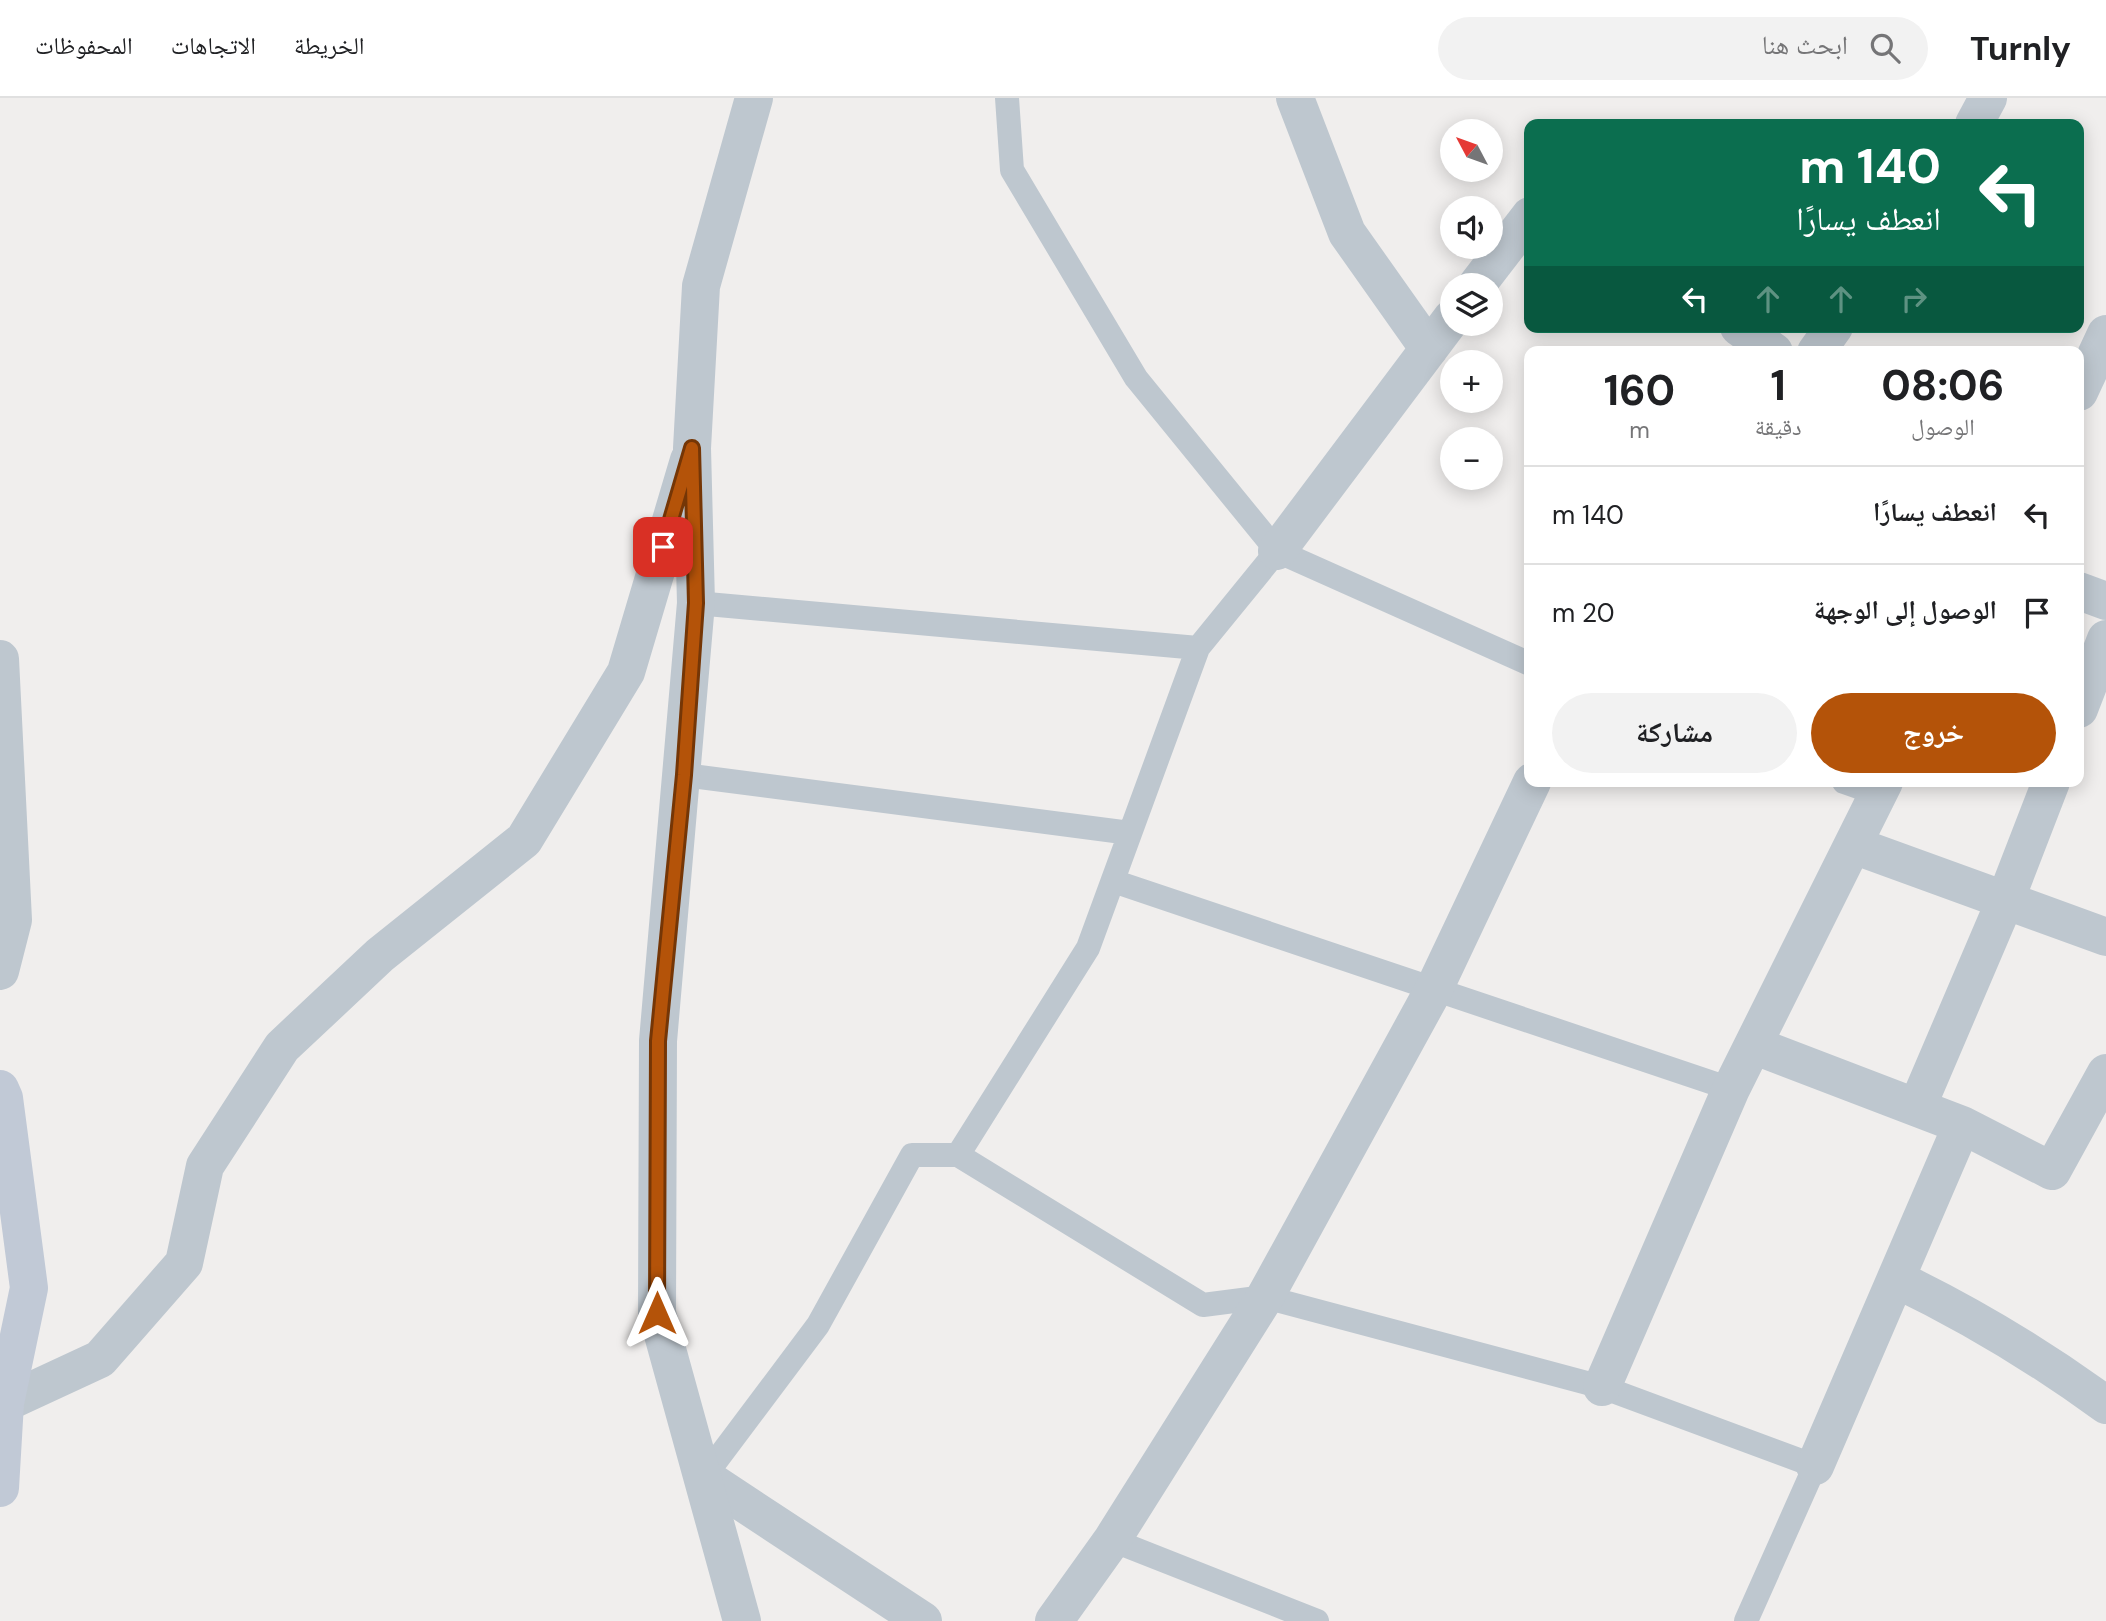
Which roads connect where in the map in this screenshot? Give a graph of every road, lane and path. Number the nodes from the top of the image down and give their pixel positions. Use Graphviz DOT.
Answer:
graph roads {
  1 [pos="754,98"];
  2 [pos="1007,98"];
  3 [pos="1294,98"];
  4 [pos="1988,98"];
  5 [pos="1977,119"];
  6 [pos="1524,224"];
  7 [pos="1486,273"];
  8 [pos="1747,333"];
  9 [pos="1440,334"];
  10 [pos="2106,334"];
  11 [pos="1766,346"];
  12 [pos="1429,349"];
  13 [pos="2084,381"];
  14 [pos="692,448"];
  15 [pos="1277,551"];
  16 [pos="2084,593"];
  17 [pos="2106,601"];
  18 [pos="696,603"];
  19 [pos="2106,639"];
  20 [pos="1198,648"];
  21 [pos="0,659"];
  22 [pos="1524,661"];
  23 [pos="2084,696"];
  24 [pos="684,775"];
  25 [pos="1530,787"];
  26 [pos="1869,787"];
  27 [pos="2049,787"];
  28 [pos="1130,833"];
  29 [pos="1853,845"];
  30 [pos="1112,880"];
  31 [pos="2005,901"];
  32 [pos="2106,937"];
  33 [pos="0,971"];
  34 [pos="1434,989"];
  35 [pos="1753,1045"];
  36 [pos="2106,1073"];
  37 [pos="0,1089"];
  38 [pos="1731,1089"];
  39 [pos="1917,1107"];
  40 [pos="1962,1125"];
  41 [pos="958,1155"];
  42 [pos="1896,1279"];
  43 [pos="1265,1297"];
  44 [pos="1602,1387"];
  45 [pos="2,1399"];
  46 [pos="2106,1405"];
  47 [pos="1815,1466"];
  48 [pos="704,1477"];
  49 [pos="0,1489"];
  50 [pos="1112,1540"];
  51 [pos="742,1621"];
  52 [pos="923,1621"];
  53 [pos="1054,1621"];
  54 [pos="1317,1621"];
  55 [pos="1746,1621"];
  1 -- 14 [label="street"];
  2 -- 15 [label="lane"];
  3 -- 12 [label="street"];
  4 -- 5 [label="street"];
  6 -- 7 [label="street"];
  8 -- 11 [label="street"];
  9 -- 12 [label="street"];
  10 -- 13 [label="street"];
  12 -- 15 [label="street"];
  14 -- 18 [label="street"];
  14 -- 45 [label="street"];
  15 -- 20 [label="lane"];
  15 -- 22 [label="lane"];
  16 -- 17 [label="street"];
  18 -- 20 [label="lane"];
  18 -- 24 [label="street"];
  19 -- 23 [label="street"];
  20 -- 28 [label="lane"];
  21 -- 33 [label="street"];
  24 -- 28 [label="lane"];
  24 -- 48 [label="street"];
  25 -- 34 [label="street"];
  26 -- 29 [label="street"];
  27 -- 31 [label="street"];
  28 -- 30 [label="lane"];
  29 -- 31 [label="street"];
  29 -- 35 [label="street"];
  30 -- 34 [label="lane"];
  30 -- 41 [label="lane"];
  31 -- 32 [label="street"];
  31 -- 39 [label="street"];
  34 -- 38 [label="lane"];
  34 -- 43 [label="street"];
  35 -- 38 [label="street"];
  35 -- 39 [label="street"];
  36 -- 40 [label="street"];
  37 -- 45 [label="main road"];
  38 -- 44 [label="street"];
  39 -- 40 [label="street"];
  40 -- 42 [label="street"];
  41 -- 43 [label="lane"];
  41 -- 48 [label="lane"];
  42 -- 46 [label="street"];
  42 -- 47 [label="street"];
  43 -- 44 [label="lane"];
  43 -- 50 [label="street"];
  44 -- 47 [label="lane"];
  45 -- 49 [label="main road"];
  47 -- 55 [label="lane"];
  48 -- 51 [label="street"];
  48 -- 52 [label="street"];
  50 -- 53 [label="street"];
  50 -- 54 [label="lane"];
}
